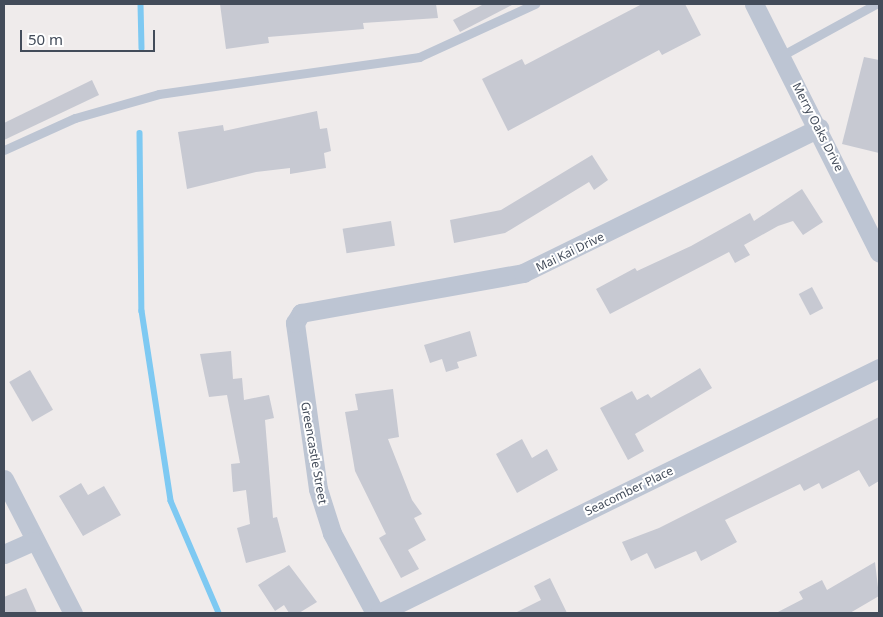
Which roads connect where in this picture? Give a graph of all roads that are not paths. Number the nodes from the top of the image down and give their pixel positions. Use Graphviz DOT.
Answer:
graph roads {
  1 [pos="535,4"];
  2 [pos="754,4"];
  3 [pos="876,4"];
  4 [pos="781,56"];
  5 [pos="819,128"];
  6 [pos="4,150"];
  7 [pos="879,252"];
  8 [pos="301,313"];
  9 [pos="879,368"];
  10 [pos="4,480"];
  11 [pos="34,541"];
  12 [pos="4,554"];
  13 [pos="73,613"];
  14 [pos="374,613"];
  15 [pos="379,613"];
  1 -- 6 [label="lane"];
  2 -- 4 [label="street, Merry Oaks Drive"];
  3 -- 4 [label="lane"];
  4 -- 5 [label="street, Merry Oaks Drive"];
  5 -- 7 [label="street, Merry Oaks Drive"];
  5 -- 8 [label="street, Mai Kai Drive"];
  8 -- 14 [label="street, Greencastle Street"];
  9 -- 15 [label="street, Seacomber Place"];
  10 -- 11 [label="street"];
  11 -- 12 [label="street"];
  11 -- 13 [label="street"];
}
